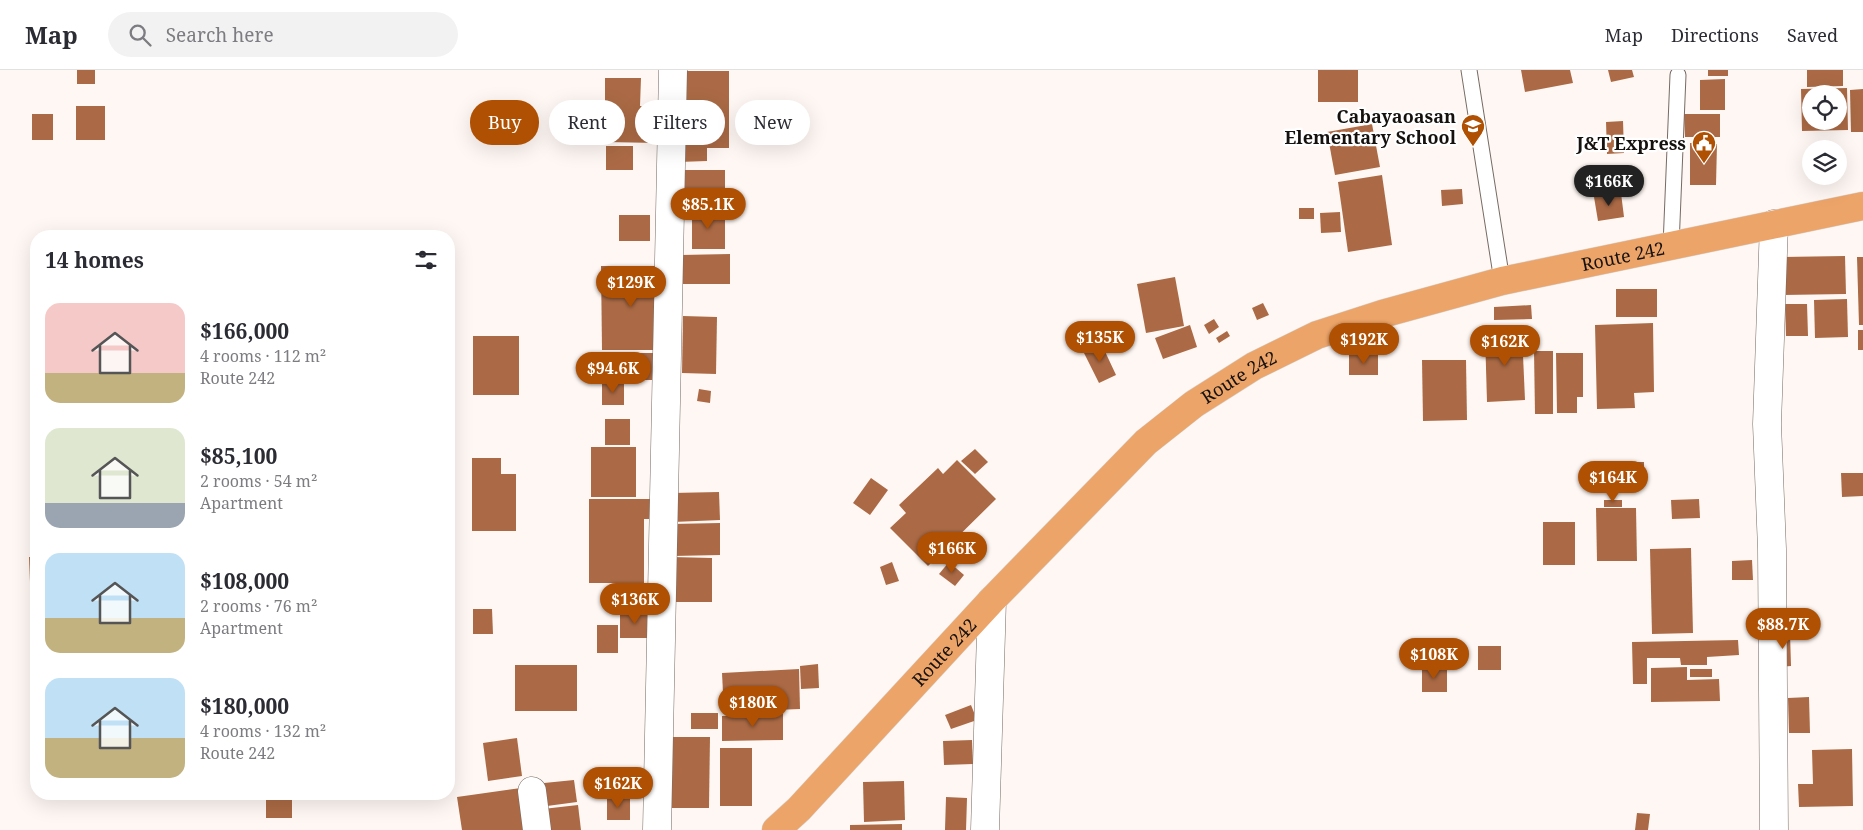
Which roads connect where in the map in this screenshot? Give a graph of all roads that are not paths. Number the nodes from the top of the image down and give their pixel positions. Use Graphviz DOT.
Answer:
graph roads {
  1 [pos="673,70"];
  2 [pos="1470,70"];
  3 [pos="1678,75"];
  4 [pos="1863,206"];
  5 [pos="1774,224"];
  6 [pos="1671,246"];
  7 [pos="1502,282"];
  8 [pos="992,600"];
  9 [pos="532,791"];
  10 [pos="537,830"];
  11 [pos="657,830"];
  12 [pos="776,830"];
  13 [pos="985,830"];
  14 [pos="1774,830"];
  1 -- 11 [label="street"];
  2 -- 7 [label="lane"];
  3 -- 6 [label="lane"];
  4 -- 5 [label="main road, Route 242"];
  5 -- 6 [label="main road, Route 242"];
  5 -- 14 [label="street"];
  6 -- 7 [label="main road, Route 242"];
  7 -- 8 [label="main road, Route 242"];
  8 -- 12 [label="main road, Route 242"];
  8 -- 13 [label="street"];
  9 -- 10 [label="street"];
}
